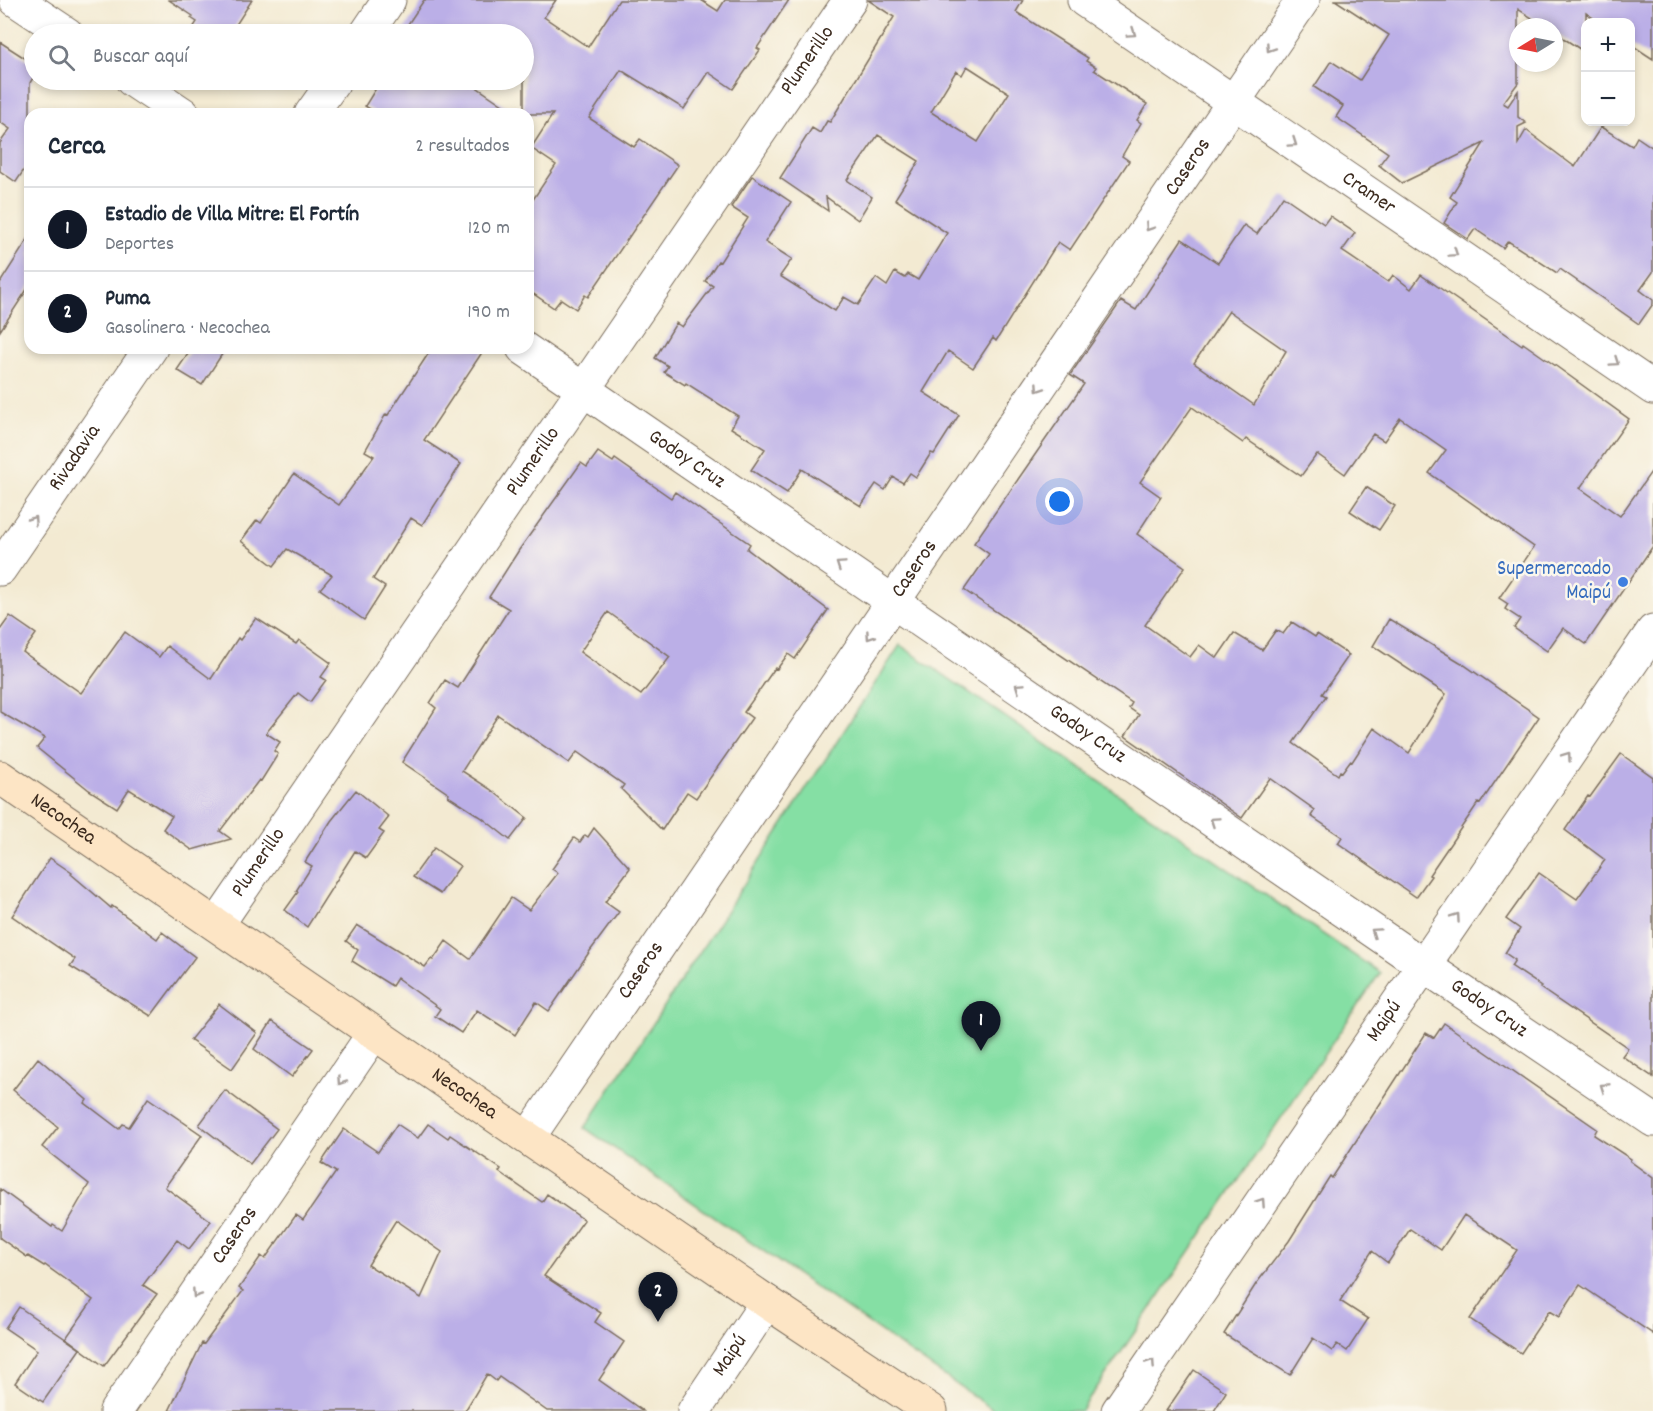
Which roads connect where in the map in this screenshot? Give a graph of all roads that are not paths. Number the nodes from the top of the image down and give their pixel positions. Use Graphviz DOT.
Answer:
graph roads {
  1 [pos="16,0"];
  2 [pos="389,0"];
  3 [pos="850,0"];
  4 [pos="1083,0"];
  5 [pos="1303,0"];
  6 [pos="52,24"];
  7 [pos="373,24"];
  8 [pos="147,90"];
  9 [pos="328,90"];
  10 [pos="1234,102"];
  11 [pos="174,108"];
  12 [pos="315,108"];
  13 [pos="147,354"];
  14 [pos="532,354"];
  15 [pos="1653,388"];
  16 [pos="583,389"];
  17 [pos="0,568"];
  18 [pos="894,601"];
  19 [pos="1653,632"];
  20 [pos="0,777"];
  21 [pos="217,925"];
  22 [pos="1423,965"];
  23 [pos="374,1033"];
  24 [pos="1653,1120"];
  25 [pos="528,1138"];
  26 [pos="767,1302"];
  27 [pos="116,1411"];
  28 [pos="694,1411"];
  29 [pos="931,1411"];
  30 [pos="1118,1411"];
  1 -- 6 [label="street"];
  2 -- 7 [label="street"];
  3 -- 16 [label="street, Plumerillo"];
  4 -- 10 [label="street, Cramer, one-way"];
  5 -- 10 [label="street, Caseros, one-way"];
  8 -- 11 [label="street"];
  9 -- 12 [label="street"];
  10 -- 15 [label="street, Cramer, one-way"];
  10 -- 18 [label="street, Caseros, one-way"];
  17 -- 13 [label="street, Rivadavia, one-way"];
  14 -- 16 [label="street, Godoy Cruz"];
  18 -- 16 [label="street, Godoy Cruz, one-way"];
  16 -- 21 [label="street, Plumerillo"];
  22 -- 18 [label="street, Godoy Cruz, one-way"];
  18 -- 25 [label="street, Caseros, one-way"];
  22 -- 19 [label="street, Maipú, one-way"];
  20 -- 21 [label="main road, Necochea"];
  21 -- 23 [label="main road, Necochea"];
  24 -- 22 [label="street, Godoy Cruz, one-way"];
  30 -- 22 [label="street, Maipú, one-way"];
  23 -- 25 [label="main road, Necochea"];
  23 -- 27 [label="street, Caseros, one-way"];
  25 -- 26 [label="main road, Necochea"];
  26 -- 28 [label="street, Maipú"];
  26 -- 29 [label="main road, Necochea"];
}
